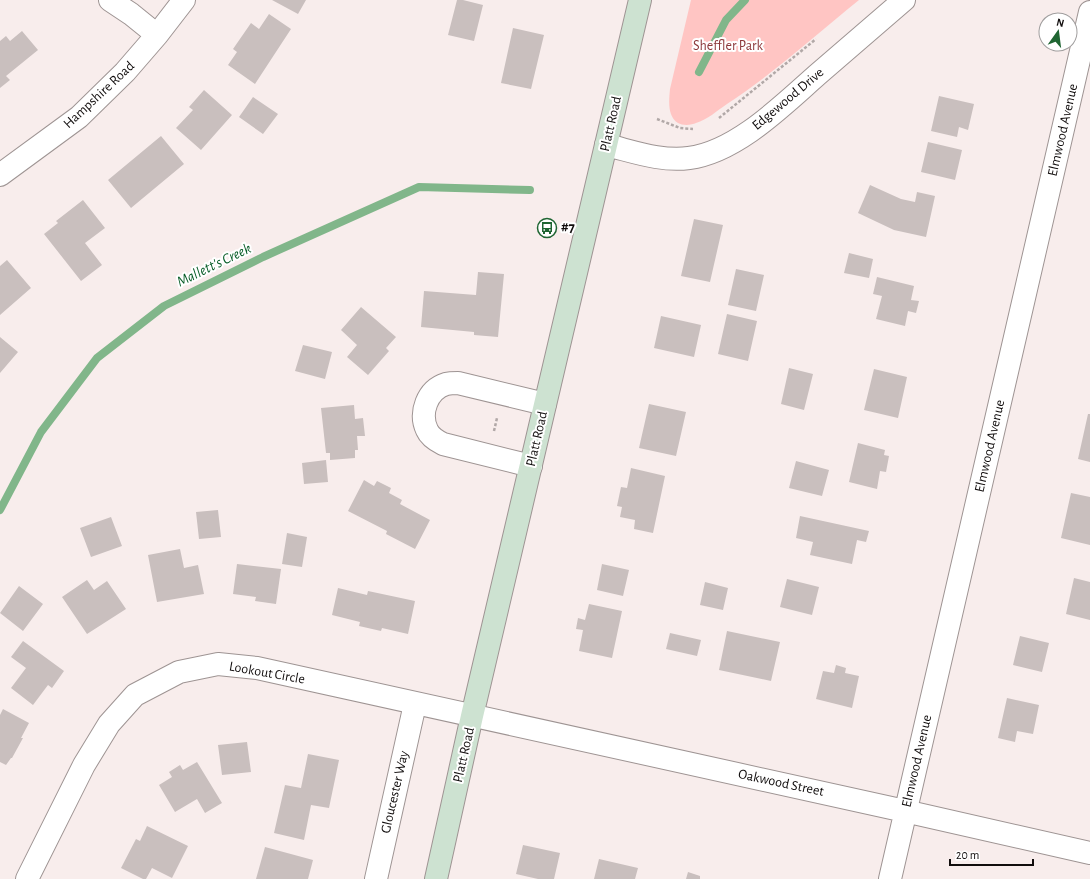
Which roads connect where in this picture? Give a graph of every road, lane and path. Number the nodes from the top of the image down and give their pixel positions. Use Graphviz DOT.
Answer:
graph roads {
  1 [pos="110,0"];
  2 [pos="184,0"];
  3 [pos="640,0"];
  4 [pos="904,0"];
  5 [pos="1090,12"];
  6 [pos="158,35"];
  7 [pos="816,39"];
  8 [pos="657,119"];
  9 [pos="714,123"];
  10 [pos="695,129"];
  11 [pos="606,144"];
  12 [pos="0,175"];
  13 [pos="546,404"];
  14 [pos="498,414"];
  15 [pos="494,432"];
  16 [pos="531,466"];
  17 [pos="415,704"];
  18 [pos="472,716"];
  19 [pos="906,810"];
  20 [pos="1090,853"];
  21 [pos="27,879"];
  22 [pos="376,879"];
  23 [pos="436,879"];
  24 [pos="890,879"];
  1 -- 6 [label="street"];
  2 -- 6 [label="street, Hampshire Road"];
  3 -- 11 [label="main road, Platt Road"];
  4 -- 11 [label="street, Edgewood Drive"];
  5 -- 19 [label="street, Elmwood Avenue"];
  6 -- 12 [label="street, Hampshire Road"];
  7 -- 9 [label="path"];
  8 -- 10 [label="path"];
  11 -- 13 [label="main road, Platt Road"];
  13 -- 16 [label="main road, Platt Road"];
  13 -- 16 [label="street"];
  14 -- 15 [label="path"];
  16 -- 18 [label="main road, Platt Road"];
  17 -- 18 [label="street, Lookout Circle"];
  17 -- 21 [label="street, Lookout Circle"];
  17 -- 22 [label="street, Gloucester Way"];
  18 -- 19 [label="street, Oakwood Street"];
  18 -- 23 [label="main road, Platt Road"];
  19 -- 20 [label="street, Oakwood Street"];
  19 -- 24 [label="street, Elmwood Avenue"];
}
